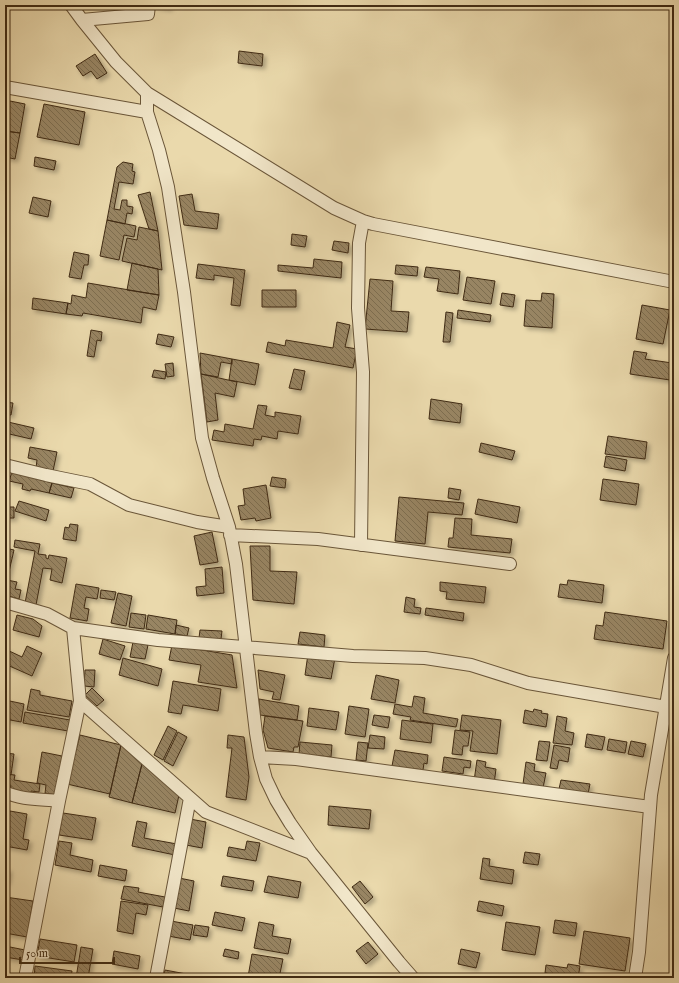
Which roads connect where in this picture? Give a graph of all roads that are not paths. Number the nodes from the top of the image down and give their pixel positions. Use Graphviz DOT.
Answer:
graph roads {
  1 [pos="71,5"];
  2 [pos="149,5"];
  3 [pos="82,20"];
  4 [pos="5,88"];
  5 [pos="147,93"];
  6 [pos="147,112"];
  7 [pos="363,221"];
  8 [pos="674,282"];
  9 [pos="5,465"];
  10 [pos="230,531"];
  11 [pos="361,545"];
  12 [pos="510,564"];
  13 [pos="5,602"];
  14 [pos="73,628"];
  15 [pos="247,646"];
  16 [pos="674,658"];
  17 [pos="80,702"];
  18 [pos="666,707"];
  19 [pos="260,758"];
  20 [pos="5,792"];
  21 [pos="190,798"];
  22 [pos="59,801"];
  23 [pos="650,807"];
  24 [pos="311,853"];
  25 [pos="25,978"];
  26 [pos="156,978"];
  27 [pos="413,978"];
  28 [pos="635,978"];
  1 -- 3 [label="street"];
  2 -- 3 [label="street"];
  3 -- 5 [label="street"];
  4 -- 6 [label="street"];
  5 -- 6 [label="street"];
  5 -- 7 [label="street"];
  6 -- 10 [label="street"];
  7 -- 8 [label="street"];
  7 -- 11 [label="street"];
  9 -- 10 [label="street"];
  10 -- 11 [label="street"];
  10 -- 15 [label="street"];
  11 -- 12 [label="street"];
  13 -- 14 [label="street"];
  14 -- 15 [label="street"];
  14 -- 17 [label="street"];
  15 -- 18 [label="street"];
  15 -- 19 [label="street"];
  16 -- 18 [label="street"];
  17 -- 21 [label="street"];
  17 -- 22 [label="street"];
  18 -- 23 [label="street"];
  19 -- 23 [label="street"];
  19 -- 24 [label="street"];
  20 -- 22 [label="street"];
  21 -- 24 [label="street"];
  21 -- 26 [label="street"];
  22 -- 25 [label="street"];
  23 -- 28 [label="street"];
  24 -- 27 [label="street"];
}
